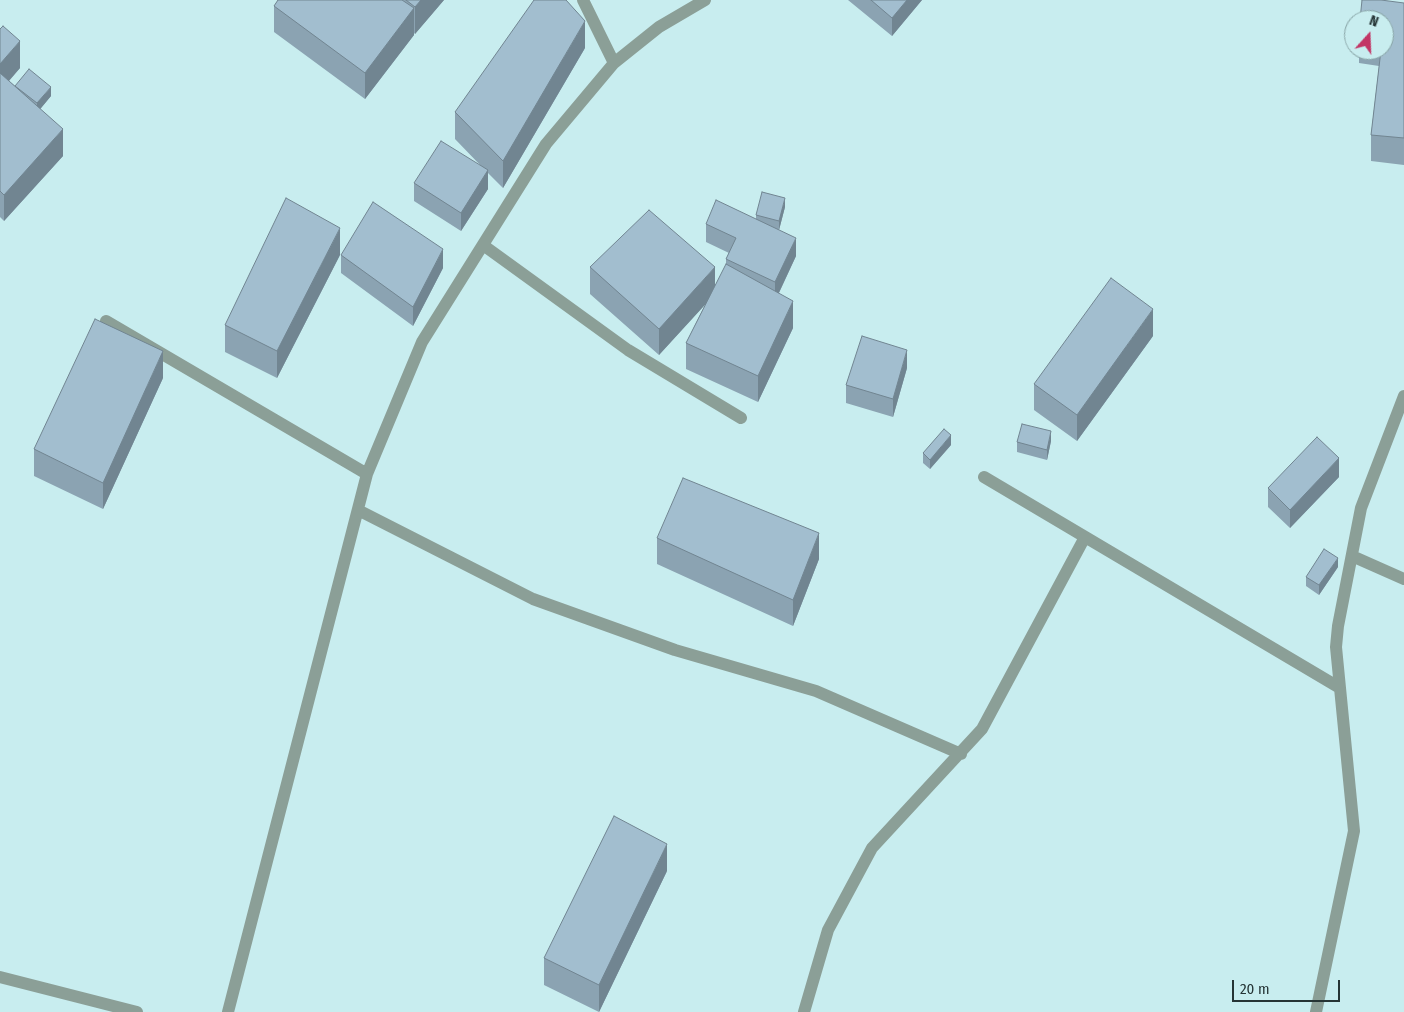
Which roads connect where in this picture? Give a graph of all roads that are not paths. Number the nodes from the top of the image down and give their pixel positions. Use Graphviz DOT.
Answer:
graph roads {
  1 [pos="583,0"];
  2 [pos="705,0"];
  3 [pos="614,63"];
  4 [pos="483,245"];
  5 [pos="106,321"];
  6 [pos="1404,396"];
  7 [pos="741,418"];
  8 [pos="367,474"];
  9 [pos="984,477"];
  10 [pos="358,510"];
  11 [pos="1085,537"];
  12 [pos="1352,556"];
  13 [pos="1404,579"];
  14 [pos="1340,688"];
  15 [pos="960,754"];
  16 [pos="0,977"];
  17 [pos="137,1012"];
  18 [pos="228,1012"];
  19 [pos="804,1012"];
  20 [pos="1316,1012"];
  1 -- 3 [label="street"];
  2 -- 3 [label="street"];
  3 -- 4 [label="street"];
  4 -- 7 [label="street"];
  4 -- 8 [label="street"];
  5 -- 8 [label="street"];
  6 -- 12 [label="street"];
  8 -- 10 [label="street"];
  9 -- 11 [label="street"];
  10 -- 15 [label="street"];
  10 -- 18 [label="street"];
  11 -- 14 [label="street"];
  11 -- 15 [label="street"];
  12 -- 13 [label="street"];
  12 -- 14 [label="street"];
  14 -- 20 [label="street"];
  15 -- 19 [label="street"];
  16 -- 17 [label="street"];
}
